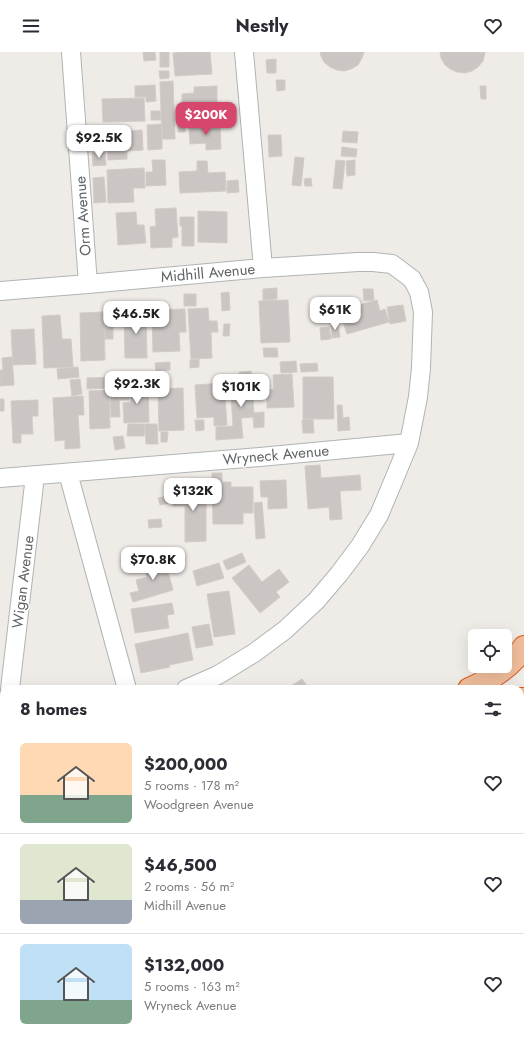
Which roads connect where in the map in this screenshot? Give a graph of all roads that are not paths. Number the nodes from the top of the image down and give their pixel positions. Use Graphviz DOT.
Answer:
graph roads {
  1 [pos="71,52"];
  2 [pos="244,52"];
  3 [pos="263,268"];
  4 [pos="88,284"];
  5 [pos="0,291"];
  6 [pos="409,443"];
  7 [pos="68,473"];
  8 [pos="35,476"];
  9 [pos="0,478"];
  10 [pos="524,648"];
  11 [pos="10,685"];
  12 [pos="126,685"];
  13 [pos="195,685"];
  14 [pos="477,685"];
  1 -- 4 [label="street, Orm Avenue"];
  2 -- 3 [label="street"];
  3 -- 4 [label="street, Midhill Avenue"];
  3 -- 6 [label="street, Midhill Avenue"];
  4 -- 5 [label="street, Midhill Avenue"];
  6 -- 7 [label="street, Wryneck Avenue"];
  6 -- 13 [label="street"];
  7 -- 8 [label="street, Wryneck Avenue"];
  7 -- 12 [label="street"];
  8 -- 9 [label="street, Wryneck Avenue"];
  8 -- 11 [label="street, Wigan Avenue"];
  10 -- 14 [label="highway"];
}
